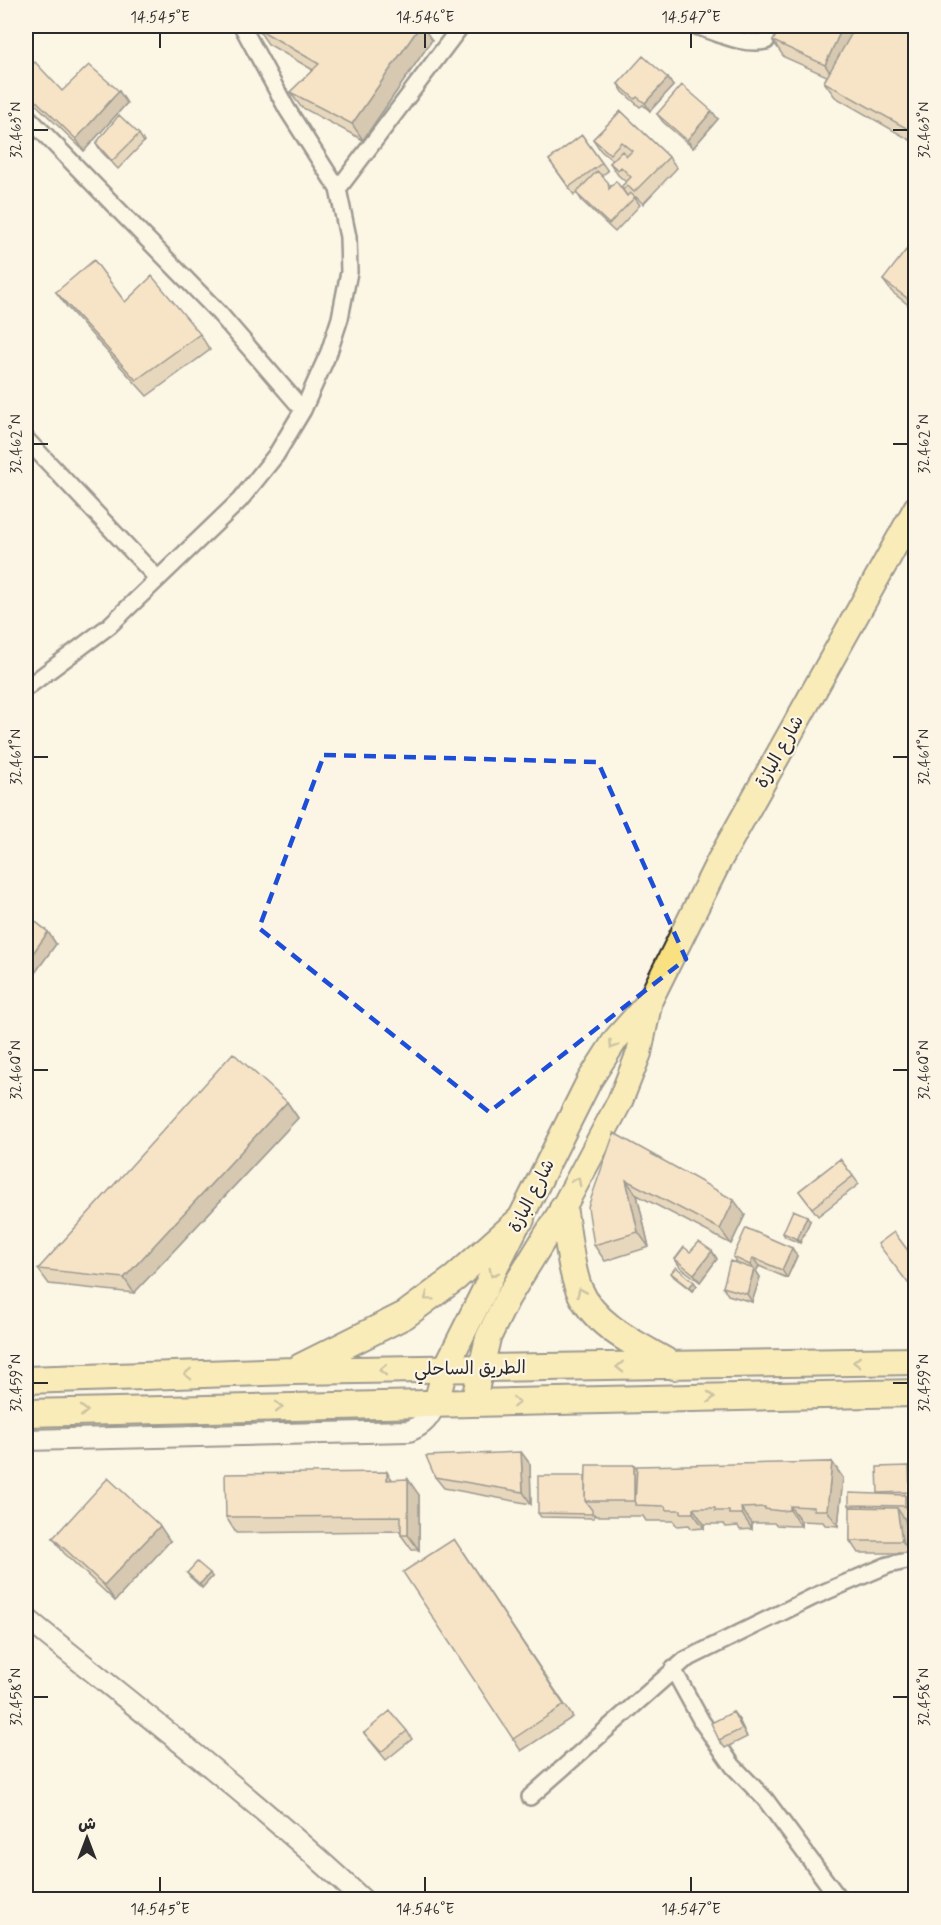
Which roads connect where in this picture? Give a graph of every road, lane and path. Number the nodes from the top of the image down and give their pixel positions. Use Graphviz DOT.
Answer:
graph roads {
  1 [pos="242,26"];
  2 [pos="461,26"];
  3 [pos="696,26"];
  4 [pos="775,26"];
  5 [pos="26,115"];
  6 [pos="338,189"];
  7 [pos="303,410"];
  8 [pos="26,439"];
  9 [pos="912,522"];
  10 [pos="158,579"];
  11 [pos="26,688"];
  12 [pos="650,1000"];
  13 [pos="563,1208"];
  14 [pos="521,1219"];
  15 [pos="915,1361"];
  16 [pos="675,1366"];
  17 [pos="479,1368"];
  18 [pos="445,1369"];
  19 [pos="294,1371"];
  20 [pos="26,1380"];
  21 [pos="915,1393"];
  22 [pos="473,1403"];
  23 [pos="436,1404"];
  24 [pos="26,1413"];
  25 [pos="26,1440"];
  26 [pos="915,1559"];
  27 [pos="26,1618"];
  28 [pos="672,1670"];
  29 [pos="530,1797"];
  30 [pos="363,1899"];
  31 [pos="840,1899"];
  1 -- 6 [label="street"];
  2 -- 6 [label="street"];
  3 -- 4 [label="street"];
  5 -- 7 [label="street"];
  6 -- 7 [label="street"];
  7 -- 10 [label="street"];
  8 -- 10 [label="street"];
  9 -- 12 [label="main road, شارع البازة"];
  10 -- 11 [label="street"];
  13 -- 12 [label="main road, شارع البازة, one-way"];
  12 -- 14 [label="main road, شارع البازة, one-way"];
  16 -- 13 [label="highway, one-way"];
  13 -- 17 [label="main road, شارع البازة"];
  14 -- 18 [label="main road, شارع البازة, one-way"];
  14 -- 19 [label="highway, one-way"];
  15 -- 16 [label="highway, الطريق الساحلي, one-way"];
  16 -- 17 [label="highway, الطريق الساحلي, one-way"];
  17 -- 18 [label="highway, الطريق الساحلي"];
  17 -- 22 [label="main road, شارع البازة"];
  18 -- 19 [label="highway, الطريق الساحلي, one-way"];
  18 -- 23 [label="main road, شارع البازة"];
  19 -- 20 [label="highway, الطريق الساحلي, one-way"];
  22 -- 21 [label="highway, الطريق الساحلي, one-way"];
  22 -- 23 [label="highway, الطريق الساحلي"];
  24 -- 23 [label="highway, الطريق الساحلي, one-way"];
  23 -- 25 [label="street"];
  26 -- 28 [label="street"];
  27 -- 30 [label="street"];
  28 -- 29 [label="street"];
  28 -- 31 [label="street"];
}
